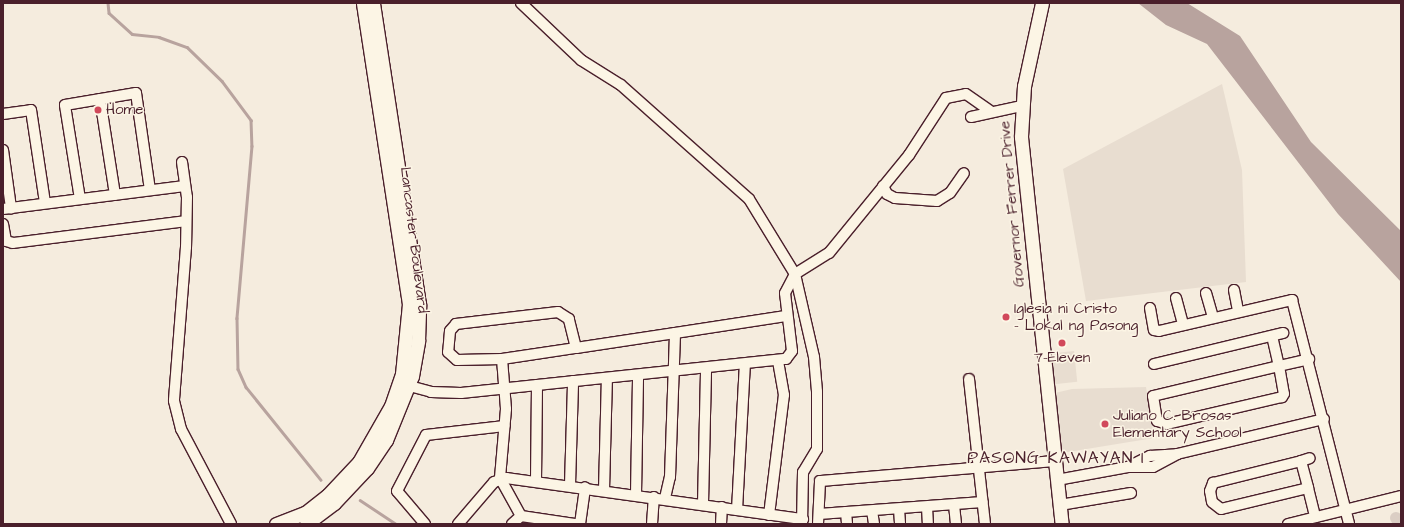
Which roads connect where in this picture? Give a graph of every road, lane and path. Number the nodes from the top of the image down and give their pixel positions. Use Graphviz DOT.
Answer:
graph roads {
  1 [pos="363,3"];
  2 [pos="373,3"];
  3 [pos="521,3"];
  4 [pos="1042,3"];
  5 [pos="100,99"];
  6 [pos="1022,106"];
  7 [pos="990,111"];
  8 [pos="3,114"];
  9 [pos="971,117"];
  10 [pos="3,150"];
  11 [pos="182,162"];
  12 [pos="964,173"];
  13 [pos="185,186"];
  14 [pos="883,186"];
  15 [pos="150,190"];
  16 [pos="115,194"];
  17 [pos="80,199"];
  18 [pos="45,203"];
  19 [pos="7,208"];
  20 [pos="186,221"];
  21 [pos="3,224"];
  22 [pos="795,274"];
  23 [pos="1234,290"];
  24 [pos="1206,294"];
  25 [pos="1176,298"];
  26 [pos="1150,308"];
  27 [pos="1238,311"];
  28 [pos="786,316"];
  29 [pos="1213,318"];
  30 [pos="1183,325"];
  31 [pos="675,333"];
  32 [pos="1283,334"];
  33 [pos="1272,336"];
  34 [pos="576,348"];
  35 [pos="502,359"];
  36 [pos="1309,359"];
  37 [pos="778,361"];
  38 [pos="745,364"];
  39 [pos="1154,364"];
  40 [pos="1279,366"];
  41 [pos="706,368"];
  42 [pos="674,371"];
  43 [pos="638,375"];
  44 [pos="607,378"];
  45 [pos="969,379"];
  46 [pos="573,381"];
  47 [pos="404,384"];
  48 [pos="537,385"];
  49 [pos="504,388"];
  50 [pos="1324,419"];
  51 [pos="504,426"];
  52 [pos="1055,461"];
  53 [pos="979,470"];
  54 [pos="500,478"];
  55 [pos="1057,480"];
  56 [pos="536,481"];
  57 [pos="570,485"];
  58 [pos="585,488"];
  59 [pos="1308,488"];
  60 [pos="604,490"];
  61 [pos="1131,493"];
  62 [pos="636,494"];
  63 [pos="1401,496"];
  64 [pos="654,497"];
  65 [pos="666,498"];
  66 [pos="983,502"];
  67 [pos="703,504"];
  68 [pos="954,505"];
  69 [pos="1060,505"];
  70 [pos="722,508"];
  71 [pos="927,508"];
  72 [pos="899,509"];
  73 [pos="1345,509"];
  74 [pos="737,510"];
  75 [pos="872,511"];
  76 [pos="846,512"];
  77 [pos="769,515"];
  78 [pos="521,516"];
  79 [pos="1315,517"];
  80 [pos="818,519"];
  81 [pos="802,522"];
  82 [pos="1303,522"];
  83 [pos="231,524"];
  84 [pos="276,524"];
  85 [pos="306,524"];
  86 [pos="425,524"];
  87 [pos="460,524"];
  88 [pos="512,524"];
  89 [pos="576,524"];
  90 [pos="580,524"];
  91 [pos="652,524"];
  92 [pos="721,524"];
  93 [pos="847,524"];
  94 [pos="874,524"];
  95 [pos="900,524"];
  96 [pos="928,524"];
  97 [pos="956,524"];
  98 [pos="985,524"];
  99 [pos="1062,524"];
  100 [pos="1288,524"];
  101 [pos="1349,524"];
  1 -- 47 [label="main road, Lancaster Boulevard"];
  2 -- 47 [label="main road, Lancaster Boulevard"];
  3 -- 22 [label="street"];
  4 -- 6 [label="main road, Governor Ferrer Drive"];
  5 -- 15 [label="street"];
  5 -- 16 [label="street"];
  5 -- 17 [label="street"];
  6 -- 7 [label="street"];
  6 -- 52 [label="main road, Governor Ferrer Drive"];
  7 -- 9 [label="street"];
  7 -- 14 [label="street"];
  8 -- 18 [label="street"];
  10 -- 19 [label="street"];
  11 -- 13 [label="street"];
  12 -- 14 [label="street"];
  13 -- 15 [label="street"];
  13 -- 20 [label="street"];
  14 -- 22 [label="street"];
  15 -- 16 [label="street"];
  16 -- 17 [label="street"];
  17 -- 18 [label="street"];
  18 -- 19 [label="street"];
  20 -- 21 [label="street"];
  20 -- 83 [label="street"];
  22 -- 28 [label="street"];
  22 -- 81 [label="street"];
  23 -- 27 [label="street"];
  24 -- 29 [label="street"];
  25 -- 30 [label="street"];
  26 -- 30 [label="street"];
  27 -- 29 [label="street"];
  27 -- 36 [label="street"];
  28 -- 31 [label="street"];
  28 -- 37 [label="street"];
  29 -- 30 [label="street"];
  31 -- 34 [label="street"];
  31 -- 42 [label="street"];
  32 -- 33 [label="street"];
  33 -- 39 [label="street"];
  33 -- 40 [label="street"];
  34 -- 35 [label="street"];
  34 -- 35 [label="street"];
  35 -- 49 [label="street"];
  36 -- 40 [label="street"];
  36 -- 50 [label="street"];
  37 -- 38 [label="street"];
  37 -- 77 [label="street"];
  38 -- 41 [label="street"];
  38 -- 74 [label="street"];
  40 -- 40 [label="street"];
  41 -- 42 [label="street"];
  41 -- 67 [label="street"];
  42 -- 43 [label="street"];
  42 -- 65 [label="street"];
  43 -- 44 [label="street"];
  43 -- 62 [label="street"];
  44 -- 46 [label="street"];
  44 -- 60 [label="street"];
  45 -- 53 [label="street"];
  46 -- 48 [label="street"];
  46 -- 57 [label="street"];
  47 -- 49 [label="street"];
  47 -- 84 [label="main road, Lancaster Boulevard"];
  47 -- 85 [label="main road, Lancaster Boulevard"];
  48 -- 49 [label="street"];
  48 -- 56 [label="street"];
  49 -- 51 [label="street"];
  50 -- 55 [label="street"];
  50 -- 73 [label="street"];
  51 -- 54 [label="street"];
  51 -- 86 [label="street"];
  52 -- 53 [label="street"];
  52 -- 55 [label="main road, Governor Ferrer Drive"];
  53 -- 66 [label="street"];
  53 -- 80 [label="street"];
  54 -- 56 [label="street"];
  54 -- 78 [label="street"];
  54 -- 87 [label="street"];
  55 -- 69 [label="main road, Governor Ferrer Drive"];
  56 -- 57 [label="street"];
  57 -- 58 [label="street"];
  58 -- 60 [label="street"];
  58 -- 90 [label="street"];
  59 -- 59 [label="street"];
  59 -- 79 [label="street"];
  60 -- 62 [label="street"];
  61 -- 69 [label="street"];
  62 -- 64 [label="street"];
  63 -- 73 [label="street"];
  64 -- 65 [label="street"];
  64 -- 91 [label="street"];
  65 -- 67 [label="street"];
  66 -- 68 [label="street"];
  66 -- 98 [label="street"];
  67 -- 70 [label="street"];
  68 -- 71 [label="street"];
  68 -- 97 [label="street"];
  69 -- 99 [label="main road, Governor Ferrer Drive"];
  70 -- 74 [label="street"];
  70 -- 92 [label="street"];
  71 -- 72 [label="street"];
  71 -- 96 [label="street"];
  72 -- 75 [label="street"];
  72 -- 95 [label="street"];
  73 -- 79 [label="street"];
  73 -- 101 [label="street"];
  74 -- 77 [label="street"];
  75 -- 76 [label="street"];
  75 -- 94 [label="street"];
  76 -- 80 [label="street"];
  76 -- 93 [label="street"];
  77 -- 81 [label="street"];
  78 -- 88 [label="street"];
  78 -- 89 [label="street"];
  79 -- 82 [label="street"];
  82 -- 100 [label="street"];
}
